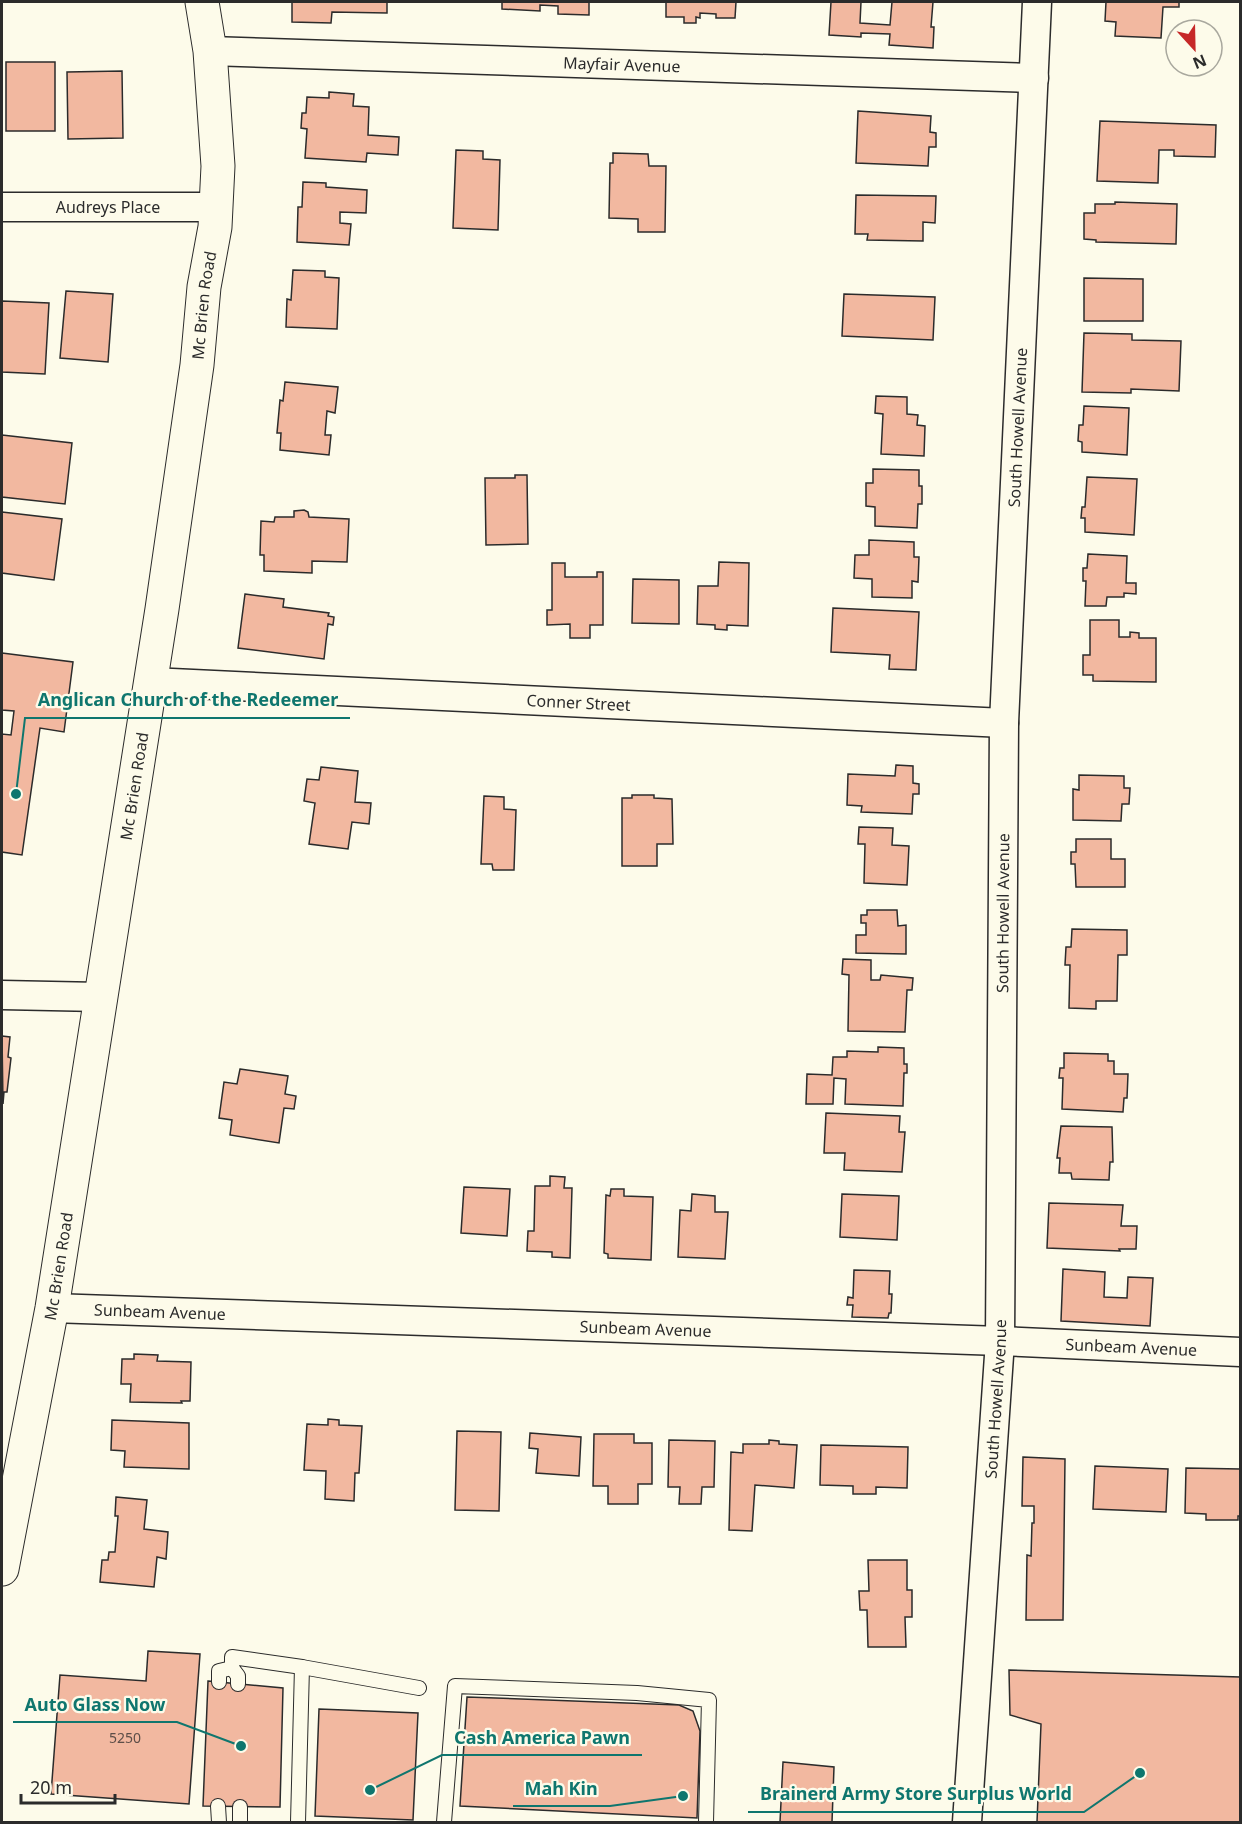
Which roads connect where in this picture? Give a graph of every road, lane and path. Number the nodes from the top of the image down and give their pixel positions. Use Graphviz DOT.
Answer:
graph roads {
  1 [pos="202,2"];
  2 [pos="1037,2"];
  3 [pos="210,51"];
  4 [pos="1034,78"];
  5 [pos="2,207"];
  6 [pos="216,207"];
  7 [pos="151,682"];
  8 [pos="1004,723"];
  9 [pos="2,994"];
  10 [pos="99,997"];
  11 [pos="52,1308"];
  12 [pos="1000,1341"];
  13 [pos="1240,1352"];
  14 [pos="2,1569"];
  15 [pos="302,1667"];
  16 [pos="232,1668"];
  17 [pos="219,1682"];
  18 [pos="238,1684"];
  19 [pos="419,1688"];
  20 [pos="218,1806"];
  21 [pos="240,1807"];
  22 [pos="219,1822"];
  23 [pos="240,1822"];
  24 [pos="298,1822"];
  25 [pos="444,1822"];
  26 [pos="706,1822"];
  27 [pos="967,1822"];
  1 -- 3 [label="street, Mc Brien Road"];
  2 -- 4 [label="street, South Howell Avenue"];
  3 -- 4 [label="street, Mayfair Avenue"];
  3 -- 6 [label="street, Mc Brien Road"];
  4 -- 8 [label="street, South Howell Avenue"];
  5 -- 6 [label="street, Audreys Place"];
  6 -- 7 [label="street, Mc Brien Road"];
  7 -- 8 [label="street, Conner Street"];
  7 -- 10 [label="street, Mc Brien Road"];
  8 -- 12 [label="street, South Howell Avenue"];
  9 -- 10 [label="street"];
  10 -- 11 [label="street, Mc Brien Road"];
  11 -- 12 [label="street, Sunbeam Avenue"];
  11 -- 14 [label="street, Mc Brien Road"];
  12 -- 13 [label="street, Sunbeam Avenue"];
  12 -- 27 [label="street, South Howell Avenue"];
  15 -- 16 [label="lane"];
  15 -- 19 [label="lane"];
  15 -- 24 [label="lane"];
  16 -- 17 [label="lane"];
  16 -- 18 [label="lane"];
  20 -- 22 [label="lane"];
  21 -- 23 [label="lane"];
  25 -- 26 [label="lane"];
}
